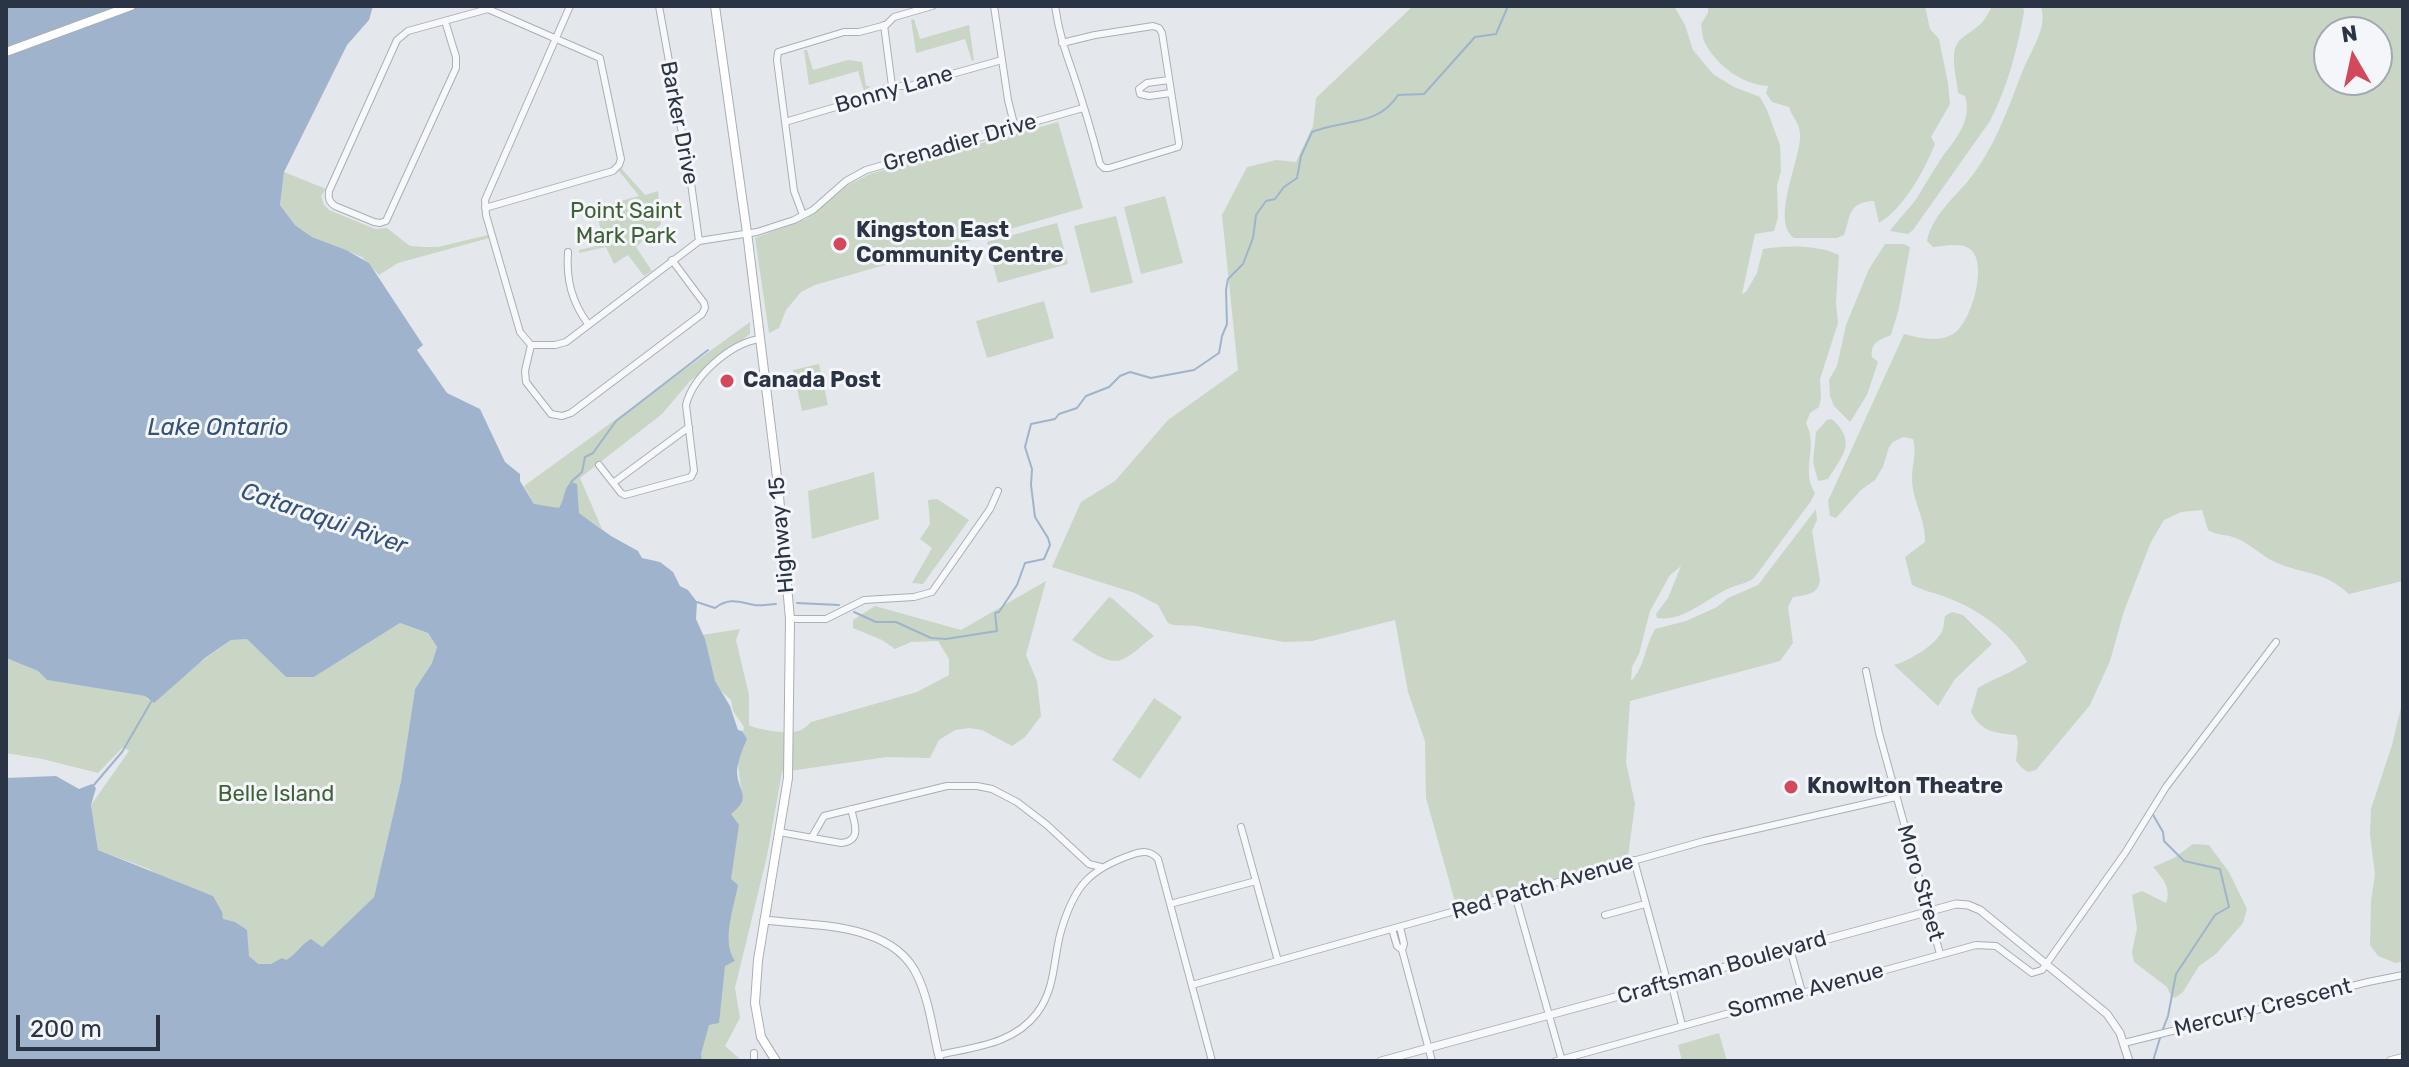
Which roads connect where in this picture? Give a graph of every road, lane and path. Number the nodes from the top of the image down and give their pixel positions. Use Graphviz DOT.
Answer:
graph roads {
  1 [pos="131,6"];
  2 [pos="570,6"];
  3 [pos="659,6"];
  4 [pos="715,6"];
  5 [pos="932,6"];
  6 [pos="994,6"];
  7 [pos="1055,6"];
  8 [pos="445,21"];
  9 [pos="884,25"];
  10 [pos="556,38"];
  11 [pos="1062,43"];
  12 [pos="6,52"];
  13 [pos="1002,60"];
  14 [pos="1169,80"];
  15 [pos="892,86"];
  16 [pos="1171,93"];
  17 [pos="1083,108"];
  18 [pos="785,122"];
  19 [pos="1015,128"];
  20 [pos="485,208"];
  21 [pos="803,215"];
  22 [pos="747,233"];
  23 [pos="699,241"];
  24 [pos="568,252"];
  25 [pos="672,260"];
  26 [pos="588,324"];
  27 [pos="759,339"];
  28 [pos="531,345"];
  29 [pos="689,427"];
  30 [pos="599,465"];
  31 [pos="613,483"];
  32 [pos="998,491"];
  33 [pos="790,619"];
  34 [pos="2276,642"];
  35 [pos="1866,671"];
  36 [pos="1896,797"];
  37 [pos="851,809"];
  38 [pos="1241,827"];
  39 [pos="779,832"];
  40 [pos="812,837"];
  41 [pos="1634,860"];
  42 [pos="1089,864"];
  43 [pos="1102,867"];
  44 [pos="1089,876"];
  45 [pos="1256,881"];
  46 [pos="1515,895"];
  47 [pos="1170,904"];
  48 [pos="1645,904"];
  49 [pos="1929,910"];
  50 [pos="1605,915"];
  51 [pos="764,920"];
  52 [pos="1396,928"];
  53 [pos="1790,949"];
  54 [pos="1940,954"];
  55 [pos="1278,961"];
  56 [pos="2046,964"];
  57 [pos="2403,975"];
  58 [pos="1669,983"];
  59 [pos="1192,985"];
  60 [pos="1802,992"];
  61 [pos="1549,1015"];
  62 [pos="1682,1025"];
  63 [pos="2124,1043"];
  64 [pos="1428,1048"];
  65 [pos="939,1058"];
  66 [pos="2403,1058"];
  67 [pos="1560,1060"];
  68 [pos="776,1061"];
  69 [pos="1212,1061"];
  70 [pos="1381,1061"];
  71 [pos="1432,1061"];
  72 [pos="2129,1061"];
  73 [pos="2391,1061"];
  1 -- 12 [label="main road"];
  2 -- 10 [label="street"];
  3 -- 23 [label="street, Barker Drive"];
  4 -- 22 [label="main road, Highway 15"];
  5 -- 9 [label="street"];
  6 -- 13 [label="street"];
  7 -- 11 [label="street"];
  8 -- 8 [label="street"];
  8 -- 10 [label="street"];
  9 -- 15 [label="street"];
  9 -- 18 [label="street"];
  10 -- 20 [label="street"];
  10 -- 20 [label="street"];
  11 -- 14 [label="street"];
  11 -- 17 [label="street"];
  13 -- 15 [label="street, Bonny Lane"];
  13 -- 19 [label="street"];
  14 -- 16 [label="street"];
  14 -- 16 [label="street"];
  15 -- 18 [label="street, Bonny Lane"];
  16 -- 17 [label="street"];
  17 -- 19 [label="street, Grenadier Drive"];
  18 -- 21 [label="street"];
  19 -- 21 [label="street, Grenadier Drive"];
  20 -- 28 [label="street"];
  21 -- 22 [label="street, Grenadier Drive"];
  22 -- 23 [label="street, Grenadier Drive"];
  22 -- 27 [label="main road, Highway 15"];
  23 -- 25 [label="street"];
  24 -- 26 [label="street"];
  25 -- 26 [label="street"];
  25 -- 28 [label="street"];
  26 -- 28 [label="street"];
  27 -- 29 [label="street"];
  27 -- 33 [label="main road, Highway 15"];
  29 -- 31 [label="street"];
  29 -- 31 [label="street"];
  30 -- 31 [label="street"];
  32 -- 33 [label="street"];
  33 -- 39 [label="main road, Highway 15"];
  34 -- 56 [label="street"];
  35 -- 36 [label="street, Moro Street"];
  36 -- 41 [label="street, Red Patch Avenue"];
  36 -- 49 [label="street, Moro Street"];
  37 -- 40 [label="street"];
  37 -- 40 [label="street"];
  37 -- 42 [label="street"];
  38 -- 45 [label="street"];
  39 -- 40 [label="street"];
  39 -- 51 [label="main road, Highway 15"];
  41 -- 46 [label="street, Red Patch Avenue"];
  41 -- 48 [label="street"];
  42 -- 43 [label="street"];
  42 -- 44 [label="street"];
  43 -- 44 [label="street"];
  43 -- 47 [label="street"];
  44 -- 65 [label="street"];
  45 -- 47 [label="street"];
  45 -- 55 [label="street"];
  46 -- 52 [label="street, Red Patch Avenue"];
  46 -- 61 [label="street"];
  47 -- 59 [label="street"];
  48 -- 50 [label="street"];
  48 -- 58 [label="street"];
  49 -- 53 [label="street, Craftsman Boulevard"];
  49 -- 54 [label="street, Moro Street"];
  49 -- 56 [label="street, Craftsman Boulevard"];
  51 -- 65 [label="street"];
  51 -- 68 [label="main road, Highway 15"];
  52 -- 55 [label="street, Red Patch Avenue"];
  52 -- 64 [label="street"];
  53 -- 58 [label="street, Craftsman Boulevard"];
  53 -- 60 [label="street"];
  54 -- 56 [label="street, Somme Avenue"];
  54 -- 60 [label="street, Somme Avenue"];
  55 -- 59 [label="street, Red Patch Avenue"];
  56 -- 63 [label="street, Craftsman Boulevard"];
  57 -- 63 [label="street, Mercury Crescent"];
  58 -- 61 [label="street, Craftsman Boulevard"];
  58 -- 62 [label="street"];
  59 -- 69 [label="street"];
  60 -- 62 [label="street, Somme Avenue"];
  61 -- 64 [label="street, Craftsman Boulevard"];
  61 -- 67 [label="street"];
  62 -- 67 [label="street, Somme Avenue"];
  63 -- 72 [label="street, Craftsman Boulevard"];
  64 -- 70 [label="street, Craftsman Boulevard"];
  64 -- 71 [label="street"];
  66 -- 73 [label="main road"];
}
